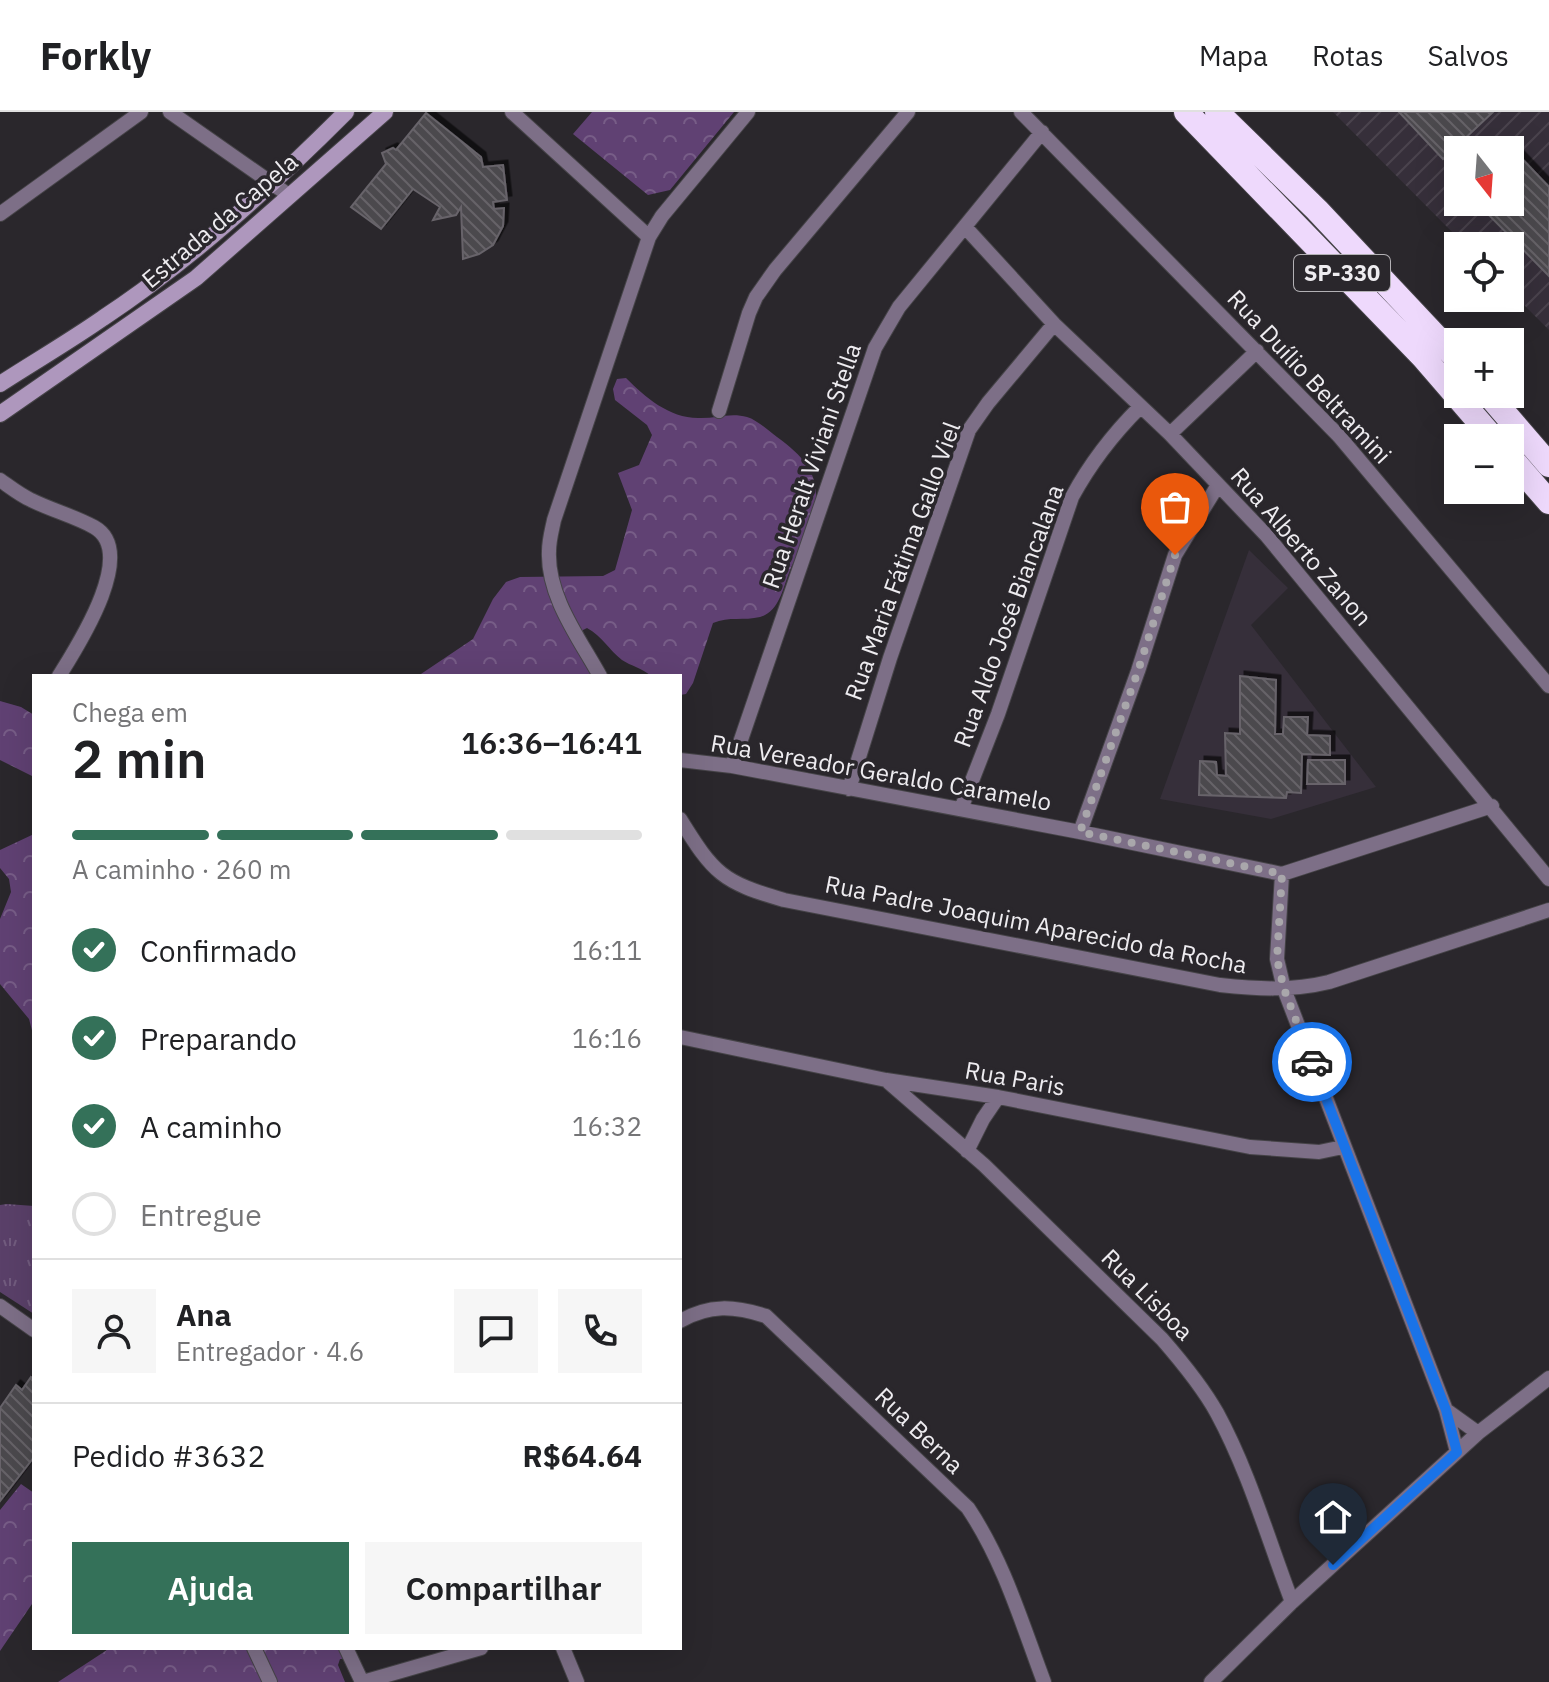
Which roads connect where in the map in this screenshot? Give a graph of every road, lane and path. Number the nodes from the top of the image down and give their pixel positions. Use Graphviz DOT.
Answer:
graph roads {
  1 [pos="141,112"];
  2 [pos="170,112"];
  3 [pos="346,112"];
  4 [pos="385,112"];
  5 [pos="512,112"];
  6 [pos="748,112"];
  7 [pos="908,112"];
  8 [pos="1021,112"];
  9 [pos="1186,112"];
  10 [pos="1217,112"];
  11 [pos="1042,132"];
  12 [pos="274,183"];
  13 [pos="290,196"];
  14 [pos="0,214"];
  15 [pos="966,228"];
  16 [pos="649,237"];
  17 [pos="1054,324"];
  18 [pos="1444,345"];
  19 [pos="1257,351"];
  20 [pos="0,384"];
  21 [pos="1140,407"];
  22 [pos="1500,408"];
  23 [pos="719,411"];
  24 [pos="0,414"];
  25 [pos="1481,424"];
  26 [pos="1170,434"];
  27 [pos="1549,465"];
  28 [pos="1524,473"];
  29 [pos="0,480"];
  30 [pos="1218,485"];
  31 [pos="1549,502"];
  32 [pos="60,674"];
  33 [pos="599,674"];
  34 [pos="1549,686"];
  35 [pos="682,760"];
  36 [pos="732,766"];
  37 [pos="849,789"];
  38 [pos="1492,806"];
  39 [pos="961,809"];
  40 [pos="682,822"];
  41 [pos="1080,832"];
  42 [pos="1282,874"];
  43 [pos="1549,879"];
  44 [pos="1549,910"];
  45 [pos="1284,989"];
  46 [pos="682,1037"];
  47 [pos="886,1080"];
  48 [pos="998,1097"];
  49 [pos="1343,1147"];
  50 [pos="967,1151"];
  51 [pos="0,1306"];
  52 [pos="682,1320"];
  53 [pos="32,1329"];
  54 [pos="1549,1378"];
  55 [pos="1446,1410"];
  56 [pos="1478,1433"];
  57 [pos="1457,1452"];
  58 [pos="1292,1602"];
  59 [pos="255,1650"];
  60 [pos="347,1650"];
  61 [pos="474,1650"];
  62 [pos="564,1650"];
  63 [pos="270,1682"];
  64 [pos="362,1682"];
  65 [pos="577,1682"];
  66 [pos="1044,1682"];
  67 [pos="1211,1682"];
  1 -- 14 [label="street"];
  2 -- 12 [label="street"];
  3 -- 12 [label="main road, Estrada da Capela"];
  4 -- 13 [label="main road, Estrada da Capela"];
  5 -- 16 [label="street"];
  6 -- 16 [label="street"];
  7 -- 23 [label="street"];
  8 -- 11 [label="street, Rua Duílio Beltramini"];
  9 -- 25 [label="highway, SP-330"];
  10 -- 18 [label="highway, SP-330"];
  11 -- 15 [label="street, Rua Heralt Viviani Stella"];
  11 -- 19 [label="street, Rua Duílio Beltramini"];
  12 -- 13 [label="street"];
  12 -- 20 [label="main road, Estrada da Capela"];
  13 -- 24 [label="main road, Estrada da Capela"];
  15 -- 17 [label="street, Rua Alberto Zanon"];
  15 -- 36 [label="street, Rua Heralt Viviani Stella"];
  16 -- 33 [label="street"];
  17 -- 21 [label="street, Rua Alberto Zanon"];
  17 -- 37 [label="street, Rua Maria Fátima Gallo Viel"];
  19 -- 26 [label="street"];
  19 -- 34 [label="street, Rua Duílio Beltramini"];
  21 -- 26 [label="street, Rua Alberto Zanon"];
  21 -- 39 [label="street, Rua Aldo José Biancalana"];
  22 -- 27 [label="highway"];
  26 -- 30 [label="street, Rua Alberto Zanon"];
  28 -- 31 [label="highway"];
  29 -- 32 [label="street"];
  30 -- 38 [label="street, Rua Alberto Zanon"];
  30 -- 41 [label="street"];
  35 -- 36 [label="street, Rua Vereador Geraldo Caramelo"];
  36 -- 37 [label="street, Rua Vereador Geraldo Caramelo"];
  37 -- 39 [label="street, Rua Vereador Geraldo Caramelo"];
  38 -- 42 [label="street, Rua Vereador Geraldo Caramelo"];
  38 -- 43 [label="street, Rua Alberto Zanon"];
  39 -- 41 [label="street, Rua Vereador Geraldo Caramelo"];
  40 -- 45 [label="street, Rua Padre Joaquim Aparecido da Rocha"];
  41 -- 42 [label="street, Rua Vereador Geraldo Caramelo"];
  42 -- 45 [label="street"];
  44 -- 45 [label="street, Rua Padre Joaquim Aparecido da Rocha"];
  45 -- 49 [label="street"];
  46 -- 47 [label="street, Rua Paris"];
  47 -- 48 [label="street, Rua Paris"];
  47 -- 50 [label="street, Rua Lisboa"];
  48 -- 49 [label="street, Rua Paris"];
  48 -- 50 [label="street"];
  49 -- 55 [label="street"];
  50 -- 58 [label="street, Rua Lisboa"];
  51 -- 53 [label="street"];
  52 -- 66 [label="street, Rua Berna"];
  54 -- 56 [label="street"];
  55 -- 56 [label="street"];
  55 -- 57 [label="street"];
  56 -- 57 [label="street"];
  57 -- 58 [label="street"];
  58 -- 67 [label="street"];
  59 -- 63 [label="street"];
  60 -- 64 [label="street"];
  61 -- 64 [label="street"];
  62 -- 65 [label="street"];
}
